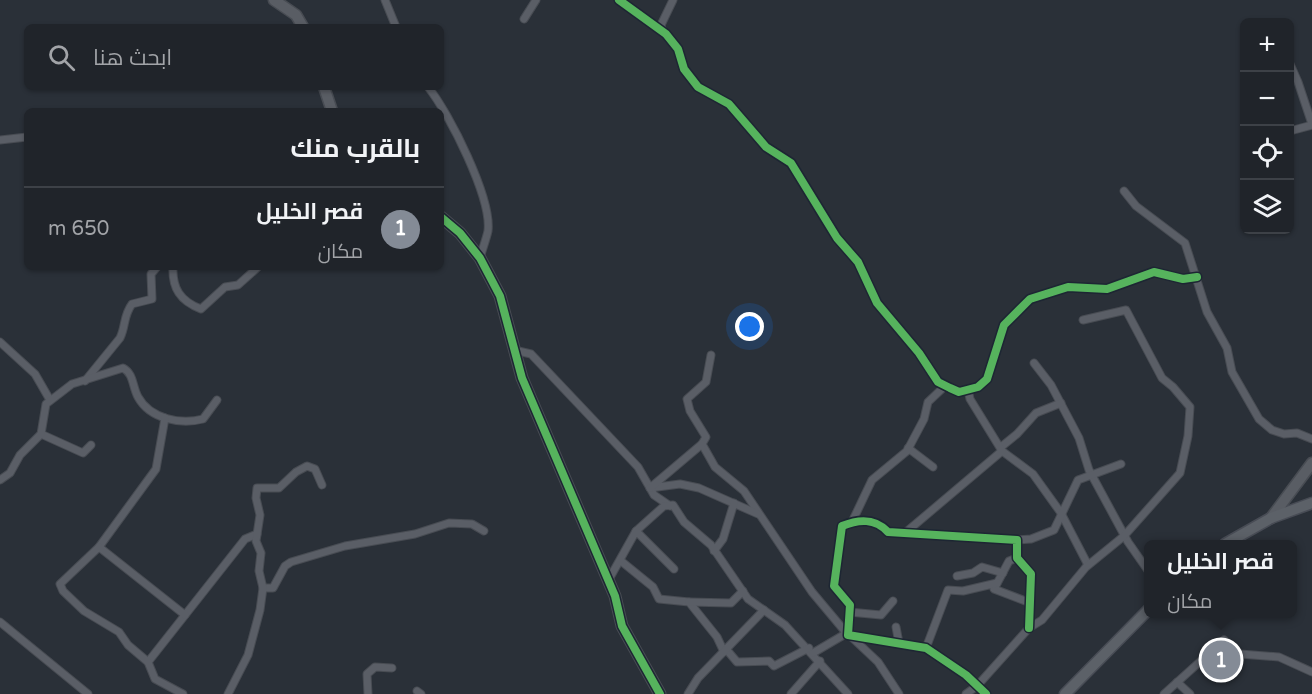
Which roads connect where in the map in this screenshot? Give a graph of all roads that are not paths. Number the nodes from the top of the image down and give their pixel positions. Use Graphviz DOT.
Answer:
graph roads {
  1 [pos="274,0"];
  2 [pos="385,0"];
  3 [pos="536,0"];
  4 [pos="619,0"];
  5 [pos="673,0"];
  6 [pos="524,20"];
  7 [pos="301,24"];
  8 [pos="395,24"];
  9 [pos="663,33"];
  10 [pos="1293,72"];
  11 [pos="325,90"];
  12 [pos="430,90"];
  13 [pos="331,108"];
  14 [pos="1312,124"];
  15 [pos="1294,130"];
  16 [pos="24,136"];
  17 [pos="0,140"];
  18 [pos="1124,191"];
  19 [pos="444,220"];
  20 [pos="480,258"];
  21 [pos="154,270"];
  22 [pos="173,270"];
  23 [pos="255,270"];
  24 [pos="1197,277"];
  25 [pos="1083,320"];
  26 [pos="0,342"];
  27 [pos="514,350"];
  28 [pos="711,355"];
  29 [pos="1034,363"];
  30 [pos="85,381"];
  31 [pos="945,386"];
  32 [pos="968,390"];
  33 [pos="50,400"];
  34 [pos="218,400"];
  35 [pos="1060,403"];
  36 [pos="165,418"];
  37 [pos="41,434"];
  38 [pos="1312,439"];
  39 [pos="702,444"];
  40 [pos="91,445"];
  41 [pos="908,448"];
  42 [pos="1001,449"];
  43 [pos="1121,464"];
  44 [pos="1312,464"];
  45 [pos="933,467"];
  46 [pos="1092,475"];
  47 [pos="0,480"];
  48 [pos="322,485"];
  49 [pos="650,488"];
  50 [pos="734,503"];
  51 [pos="1312,503"];
  52 [pos="670,506"];
  53 [pos="1061,513"];
  54 [pos="761,515"];
  55 [pos="1271,518"];
  56 [pos="852,522"];
  57 [pos="484,531"];
  58 [pos="636,531"];
  59 [pos="905,533"];
  60 [pos="256,534"];
  61 [pos="1125,536"];
  62 [pos="1017,540"];
  63 [pos="1232,540"];
  64 [pos="99,547"];
  65 [pos="714,551"];
  66 [pos="1017,558"];
  67 [pos="621,561"];
  68 [pos="1144,564"];
  69 [pos="1088,565"];
  70 [pos="674,569"];
  71 [pos="1003,573"];
  72 [pos="957,576"];
  73 [pos="608,581"];
  74 [pos="997,584"];
  75 [pos="263,588"];
  76 [pos="743,591"];
  77 [pos="893,601"];
  78 [pos="688,602"];
  79 [pos="1028,602"];
  80 [pos="764,610"];
  81 [pos="849,612"];
  82 [pos="1144,614"];
  83 [pos="184,615"];
  84 [pos="0,622"];
  85 [pos="896,627"];
  86 [pos="1029,628"];
  87 [pos="848,634"];
  88 [pos="899,643"];
  89 [pos="926,648"];
  90 [pos="725,650"];
  91 [pos="811,651"];
  92 [pos="820,661"];
  93 [pos="148,662"];
  94 [pos="393,668"];
  95 [pos="1312,672"];
  96 [pos="1177,682"];
  97 [pos="977,686"];
  98 [pos="88,694"];
  99 [pos="183,694"];
  100 [pos="228,694"];
  101 [pos="368,694"];
  102 [pos="660,694"];
  103 [pos="688,694"];
  104 [pos="791,694"];
  105 [pos="848,694"];
  106 [pos="899,694"];
  107 [pos="966,694"];
  108 [pos="986,694"];
  109 [pos="1065,694"];
  110 [pos="1164,694"];
  111 [pos="1190,694"];
  1 -- 7 [label="street"];
  2 -- 8 [label="street"];
  3 -- 6 [label="street"];
  4 -- 9 [label="street"];
  5 -- 9 [label="street"];
  9 -- 31 [label="street"];
  10 -- 14 [label="street"];
  11 -- 13 [label="street"];
  12 -- 20 [label="street"];
  14 -- 15 [label="street"];
  16 -- 17 [label="street"];
  18 -- 24 [label="street"];
  19 -- 20 [label="street"];
  20 -- 27 [label="street"];
  21 -- 30 [label="street"];
  22 -- 23 [label="street"];
  24 -- 32 [label="street"];
  24 -- 38 [label="street"];
  25 -- 61 [label="street"];
  26 -- 33 [label="street"];
  27 -- 49 [label="street"];
  27 -- 73 [label="street"];
  28 -- 39 [label="street"];
  29 -- 35 [label="street"];
  30 -- 33 [label="street"];
  30 -- 36 [label="street"];
  31 -- 32 [label="street"];
  31 -- 41 [label="street"];
  32 -- 42 [label="street"];
  33 -- 37 [label="street"];
  34 -- 36 [label="street"];
  35 -- 42 [label="street"];
  35 -- 46 [label="street"];
  36 -- 64 [label="street"];
  37 -- 40 [label="street"];
  37 -- 47 [label="street"];
  39 -- 49 [label="street"];
  39 -- 54 [label="street"];
  41 -- 45 [label="street"];
  41 -- 56 [label="street"];
  42 -- 53 [label="street"];
  42 -- 59 [label="street"];
  43 -- 46 [label="street"];
  44 -- 55 [label="street"];
  46 -- 53 [label="street"];
  46 -- 61 [label="street"];
  48 -- 60 [label="street"];
  49 -- 50 [label="street"];
  49 -- 52 [label="street"];
  50 -- 54 [label="street"];
  50 -- 65 [label="street"];
  51 -- 55 [label="main road"];
  52 -- 58 [label="street"];
  52 -- 65 [label="street"];
  53 -- 62 [label="street"];
  53 -- 69 [label="street"];
  54 -- 87 [label="street"];
  55 -- 63 [label="main road"];
  56 -- 59 [label="street"];
  56 -- 81 [label="street"];
  57 -- 75 [label="street"];
  58 -- 67 [label="street"];
  58 -- 70 [label="street"];
  59 -- 62 [label="street"];
  60 -- 75 [label="street"];
  60 -- 83 [label="street"];
  61 -- 68 [label="street"];
  61 -- 69 [label="street"];
  62 -- 66 [label="street"];
  64 -- 83 [label="street"];
  64 -- 93 [label="street"];
  65 -- 76 [label="street"];
  66 -- 71 [label="street"];
  66 -- 79 [label="street"];
  67 -- 73 [label="street"];
  67 -- 78 [label="street"];
  69 -- 86 [label="street"];
  71 -- 72 [label="street"];
  71 -- 74 [label="street"];
  73 -- 102 [label="street"];
  74 -- 79 [label="street"];
  74 -- 89 [label="street"];
  75 -- 100 [label="street"];
  76 -- 78 [label="street"];
  76 -- 80 [label="street"];
  77 -- 81 [label="street"];
  78 -- 90 [label="street"];
  79 -- 86 [label="street"];
  80 -- 90 [label="street"];
  80 -- 91 [label="street"];
  81 -- 87 [label="street"];
  82 -- 109 [label="main road"];
  83 -- 93 [label="street"];
  84 -- 98 [label="street"];
  85 -- 88 [label="street"];
  86 -- 97 [label="street"];
  87 -- 88 [label="street"];
  87 -- 91 [label="street"];
  87 -- 106 [label="street"];
  88 -- 89 [label="street"];
  89 -- 97 [label="street"];
  90 -- 91 [label="street"];
  90 -- 103 [label="street"];
  91 -- 92 [label="street"];
  92 -- 104 [label="street"];
  92 -- 105 [label="street"];
  93 -- 99 [label="street"];
  94 -- 101 [label="street"];
  95 -- 96 [label="street"];
  96 -- 110 [label="street"];
  96 -- 111 [label="street"];
  97 -- 107 [label="street"];
  97 -- 108 [label="street"];
}
